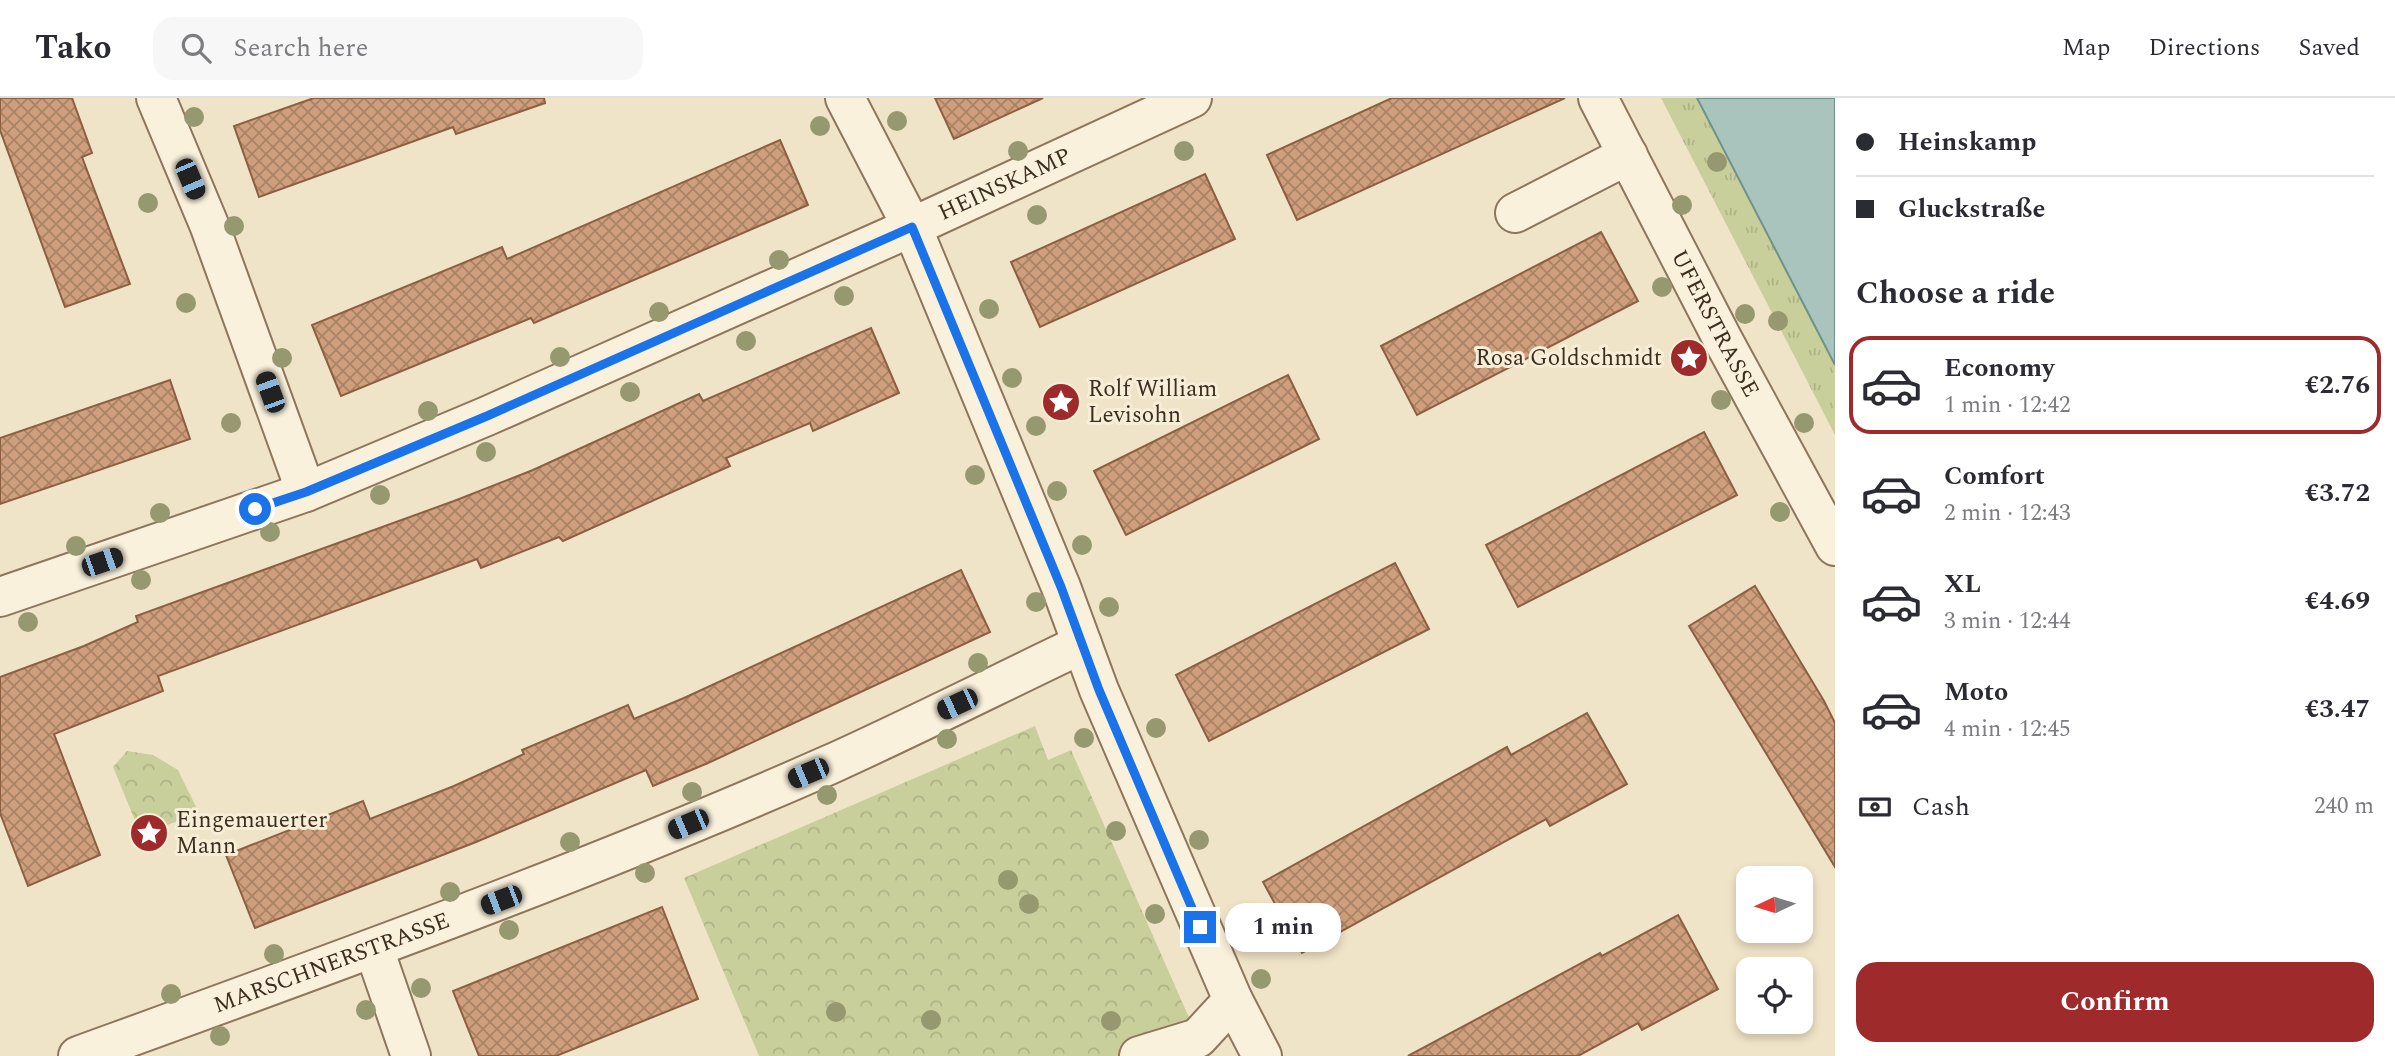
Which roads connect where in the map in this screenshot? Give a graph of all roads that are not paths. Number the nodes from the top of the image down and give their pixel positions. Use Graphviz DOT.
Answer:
graph roads {
  1 [pos="156,98"];
  2 [pos="845,98"];
  3 [pos="1192,98"];
  4 [pos="1598,98"];
  5 [pos="1628,155"];
  6 [pos="1515,213"];
  7 [pos="912,227"];
  8 [pos="306,492"];
  9 [pos="1835,546"];
  10 [pos="0,597"];
  11 [pos="1082,644"];
  12 [pos="374,948"];
  13 [pos="1233,1000"];
  14 [pos="78,1056"];
  15 [pos="411,1056"];
  16 [pos="1139,1056"];
  17 [pos="1262,1056"];
  1 -- 8 [label="street"];
  2 -- 7 [label="street"];
  3 -- 7 [label="street, HEINSKAMP"];
  4 -- 5 [label="street, UFERSTRASSE"];
  5 -- 6 [label="street"];
  5 -- 9 [label="street, UFERSTRASSE"];
  7 -- 8 [label="street, HEINSKAMP"];
  7 -- 11 [label="street"];
  8 -- 10 [label="street, HEINSKAMP"];
  11 -- 12 [label="street, MARSCHNERSTRASSE"];
  11 -- 13 [label="street"];
  12 -- 14 [label="street, MARSCHNERSTRASSE"];
  12 -- 15 [label="street"];
  13 -- 16 [label="street"];
  13 -- 17 [label="street"];
}
